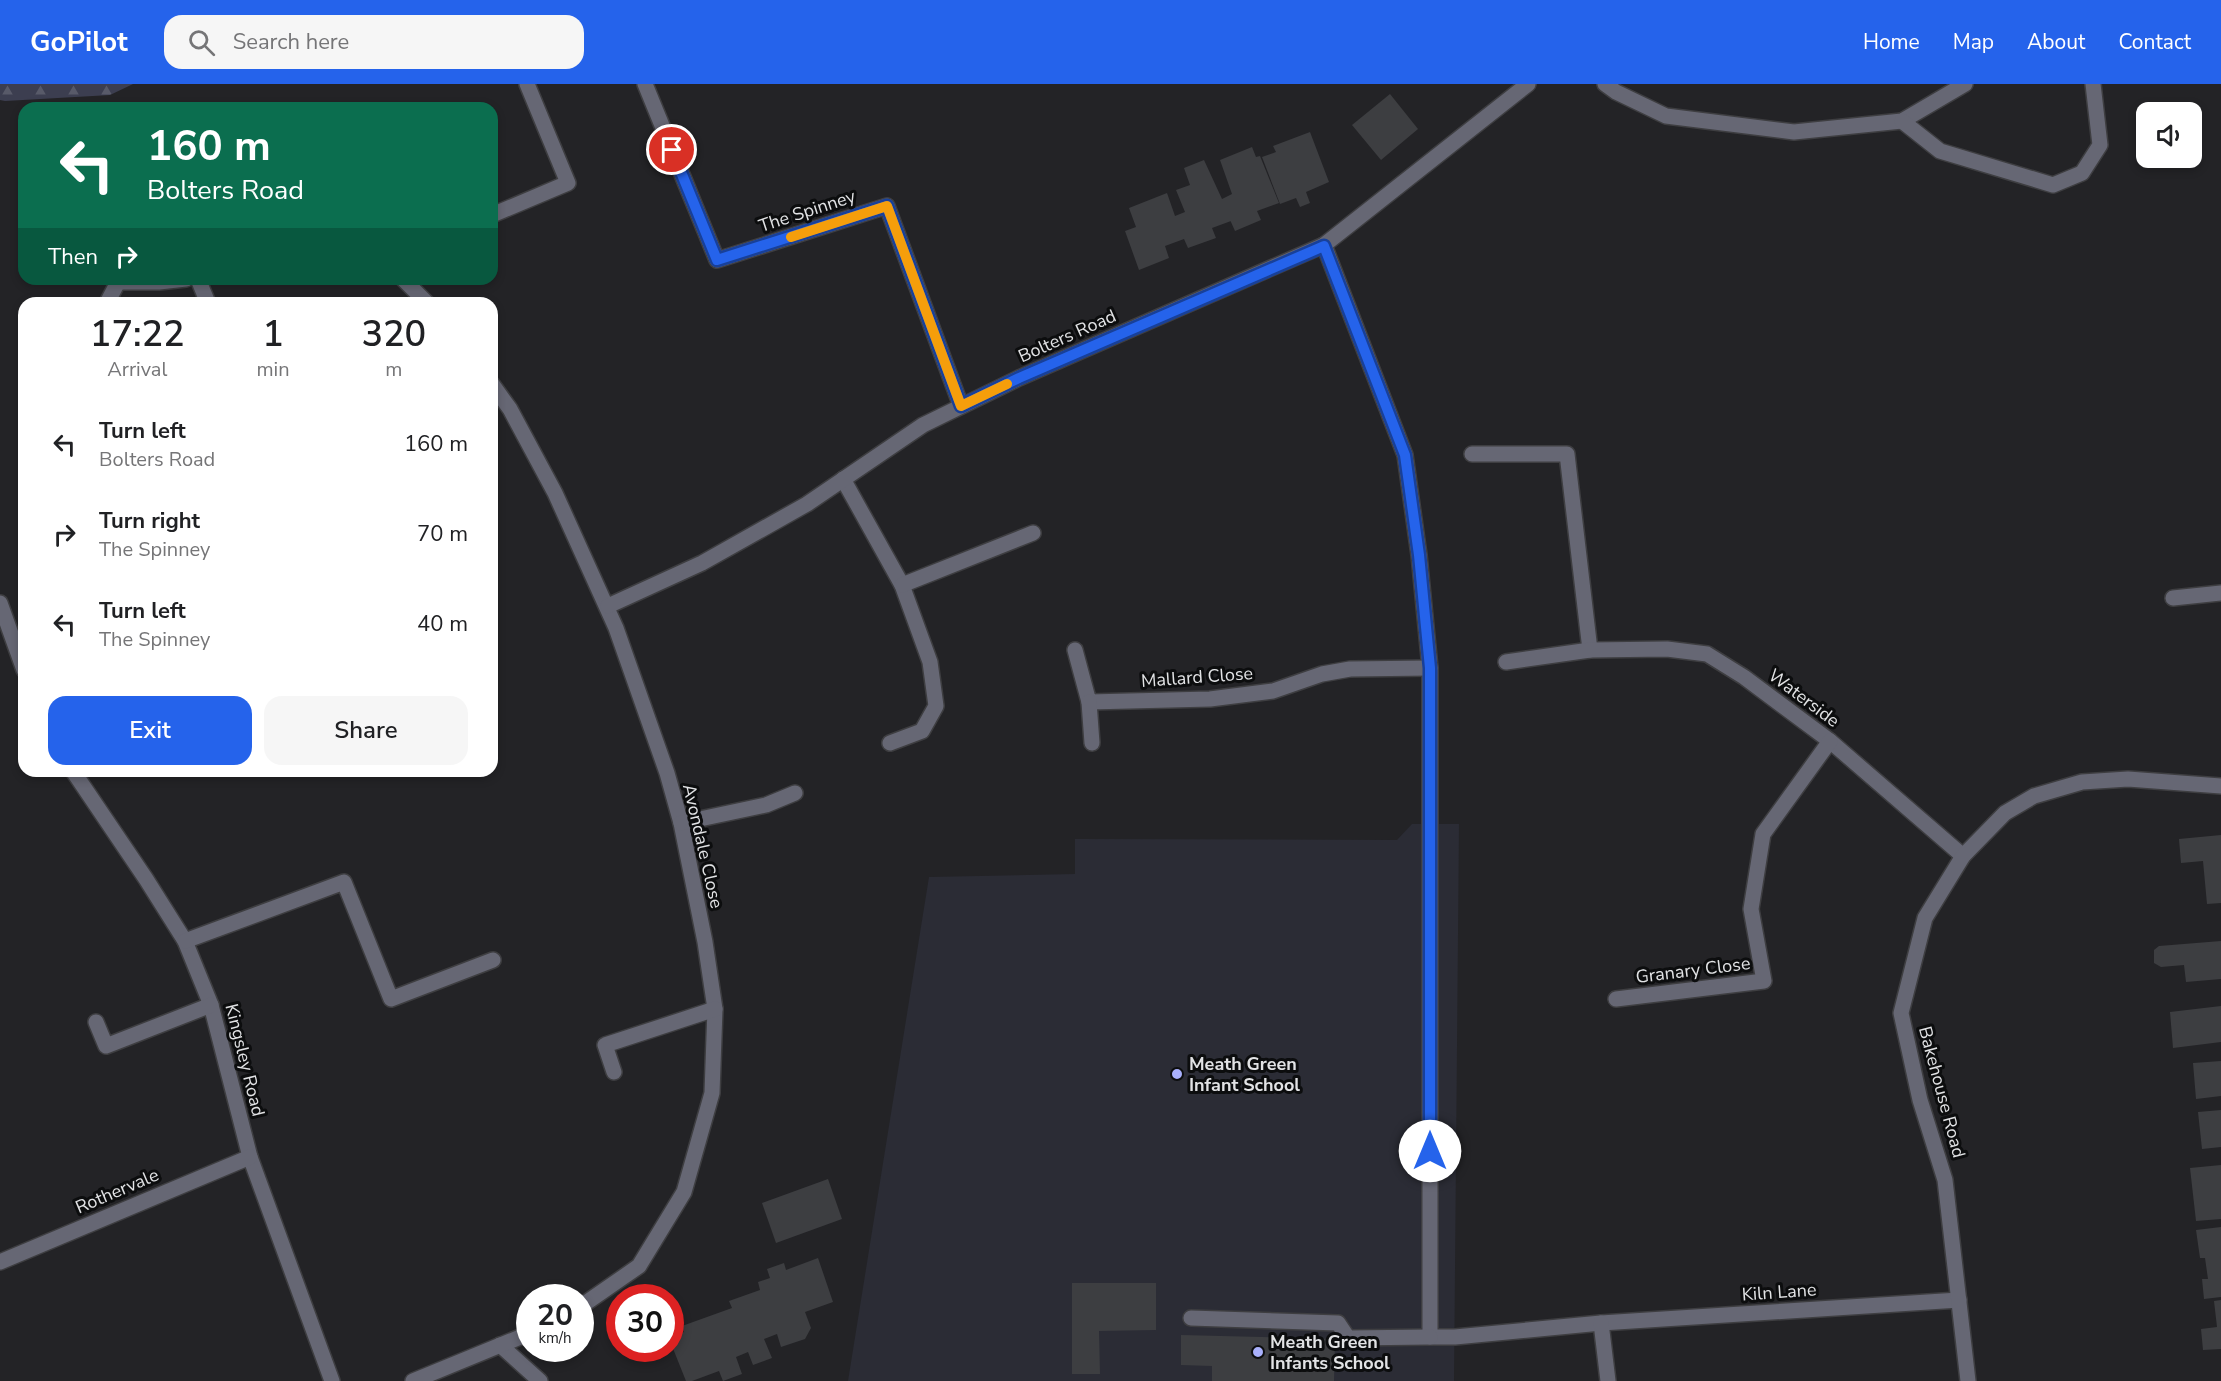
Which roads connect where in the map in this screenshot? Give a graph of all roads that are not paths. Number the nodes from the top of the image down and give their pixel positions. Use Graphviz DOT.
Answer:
graph roads {
  1 [pos="527,84"];
  2 [pos="645,84"];
  3 [pos="1528,84"];
  4 [pos="1605,84"];
  5 [pos="1965,84"];
  6 [pos="2093,84"];
  7 [pos="1902,121"];
  8 [pos="498,212"];
  9 [pos="1324,246"];
  10 [pos="409,285"];
  11 [pos="421,297"];
  12 [pos="498,392"];
  13 [pos="961,406"];
  14 [pos="1472,454"];
  15 [pos="843,479"];
  16 [pos="1034,533"];
  17 [pos="902,585"];
  18 [pos="2221,593"];
  19 [pos="2173,598"];
  20 [pos="0,603"];
  21 [pos="608,606"];
  22 [pos="1075,650"];
  23 [pos="1590,650"];
  24 [pos="18,653"];
  25 [pos="1506,662"];
  26 [pos="1430,668"];
  27 [pos="1089,702"];
  28 [pos="1830,741"];
  29 [pos="890,743"];
  30 [pos="1092,743"];
  31 [pos="77,777"];
  32 [pos="2221,786"];
  33 [pos="795,793"];
  34 [pos="681,823"];
  35 [pos="1963,856"];
  36 [pos="185,941"];
  37 [pos="493,960"];
  38 [pos="1616,999"];
  39 [pos="212,1005"];
  40 [pos="715,1009"];
  41 [pos="96,1022"];
  42 [pos="614,1072"];
  43 [pos="250,1157"];
  44 [pos="0,1262"];
  45 [pos="594,1297"];
  46 [pos="1959,1300"];
  47 [pos="1191,1318"];
  48 [pos="1601,1323"];
  49 [pos="1430,1337"];
  50 [pos="516,1339"];
  51 [pos="500,1345"];
  52 [pos="332,1381"];
  53 [pos="413,1381"];
  54 [pos="540,1381"];
  55 [pos="1608,1381"];
  56 [pos="1968,1381"];
  1 -- 8 [label="street"];
  2 -- 13 [label="street, The Spinney"];
  3 -- 9 [label="street, Bolters Road"];
  4 -- 7 [label="street"];
  5 -- 7 [label="street"];
  6 -- 7 [label="street"];
  9 -- 13 [label="street, Bolters Road"];
  9 -- 26 [label="street"];
  10 -- 11 [label="street"];
  12 -- 21 [label="street, Avondale Close"];
  13 -- 15 [label="street, Bolters Road"];
  14 -- 23 [label="street"];
  15 -- 17 [label="street"];
  15 -- 21 [label="street, Bolters Road"];
  16 -- 17 [label="street"];
  17 -- 29 [label="street"];
  18 -- 19 [label="street"];
  20 -- 24 [label="street"];
  21 -- 34 [label="street, Avondale Close"];
  22 -- 27 [label="street"];
  23 -- 25 [label="street, Waterside"];
  23 -- 28 [label="street, Waterside"];
  26 -- 27 [label="street, Mallard Close"];
  26 -- 49 [label="street"];
  27 -- 30 [label="street"];
  28 -- 35 [label="street, Waterside"];
  28 -- 38 [label="street, Granary Close"];
  31 -- 36 [label="street, Kingsley Road"];
  32 -- 35 [label="street, Bakehouse Road"];
  33 -- 34 [label="street"];
  34 -- 40 [label="street, Avondale Close"];
  35 -- 46 [label="street, Bakehouse Road"];
  36 -- 37 [label="street"];
  36 -- 39 [label="street, Kingsley Road"];
  39 -- 41 [label="street"];
  39 -- 43 [label="street, Kingsley Road"];
  40 -- 42 [label="street"];
  40 -- 45 [label="street, Avondale Close"];
  43 -- 44 [label="street, Rothervale"];
  43 -- 52 [label="street, Kingsley Road"];
  46 -- 48 [label="street, Kiln Lane"];
  46 -- 56 [label="street, Bakehouse Road"];
  47 -- 49 [label="street, Kiln Lane"];
  48 -- 49 [label="street, Kiln Lane"];
  48 -- 55 [label="street"];
  50 -- 51 [label="street"];
  51 -- 53 [label="street"];
  51 -- 54 [label="street"];
}
